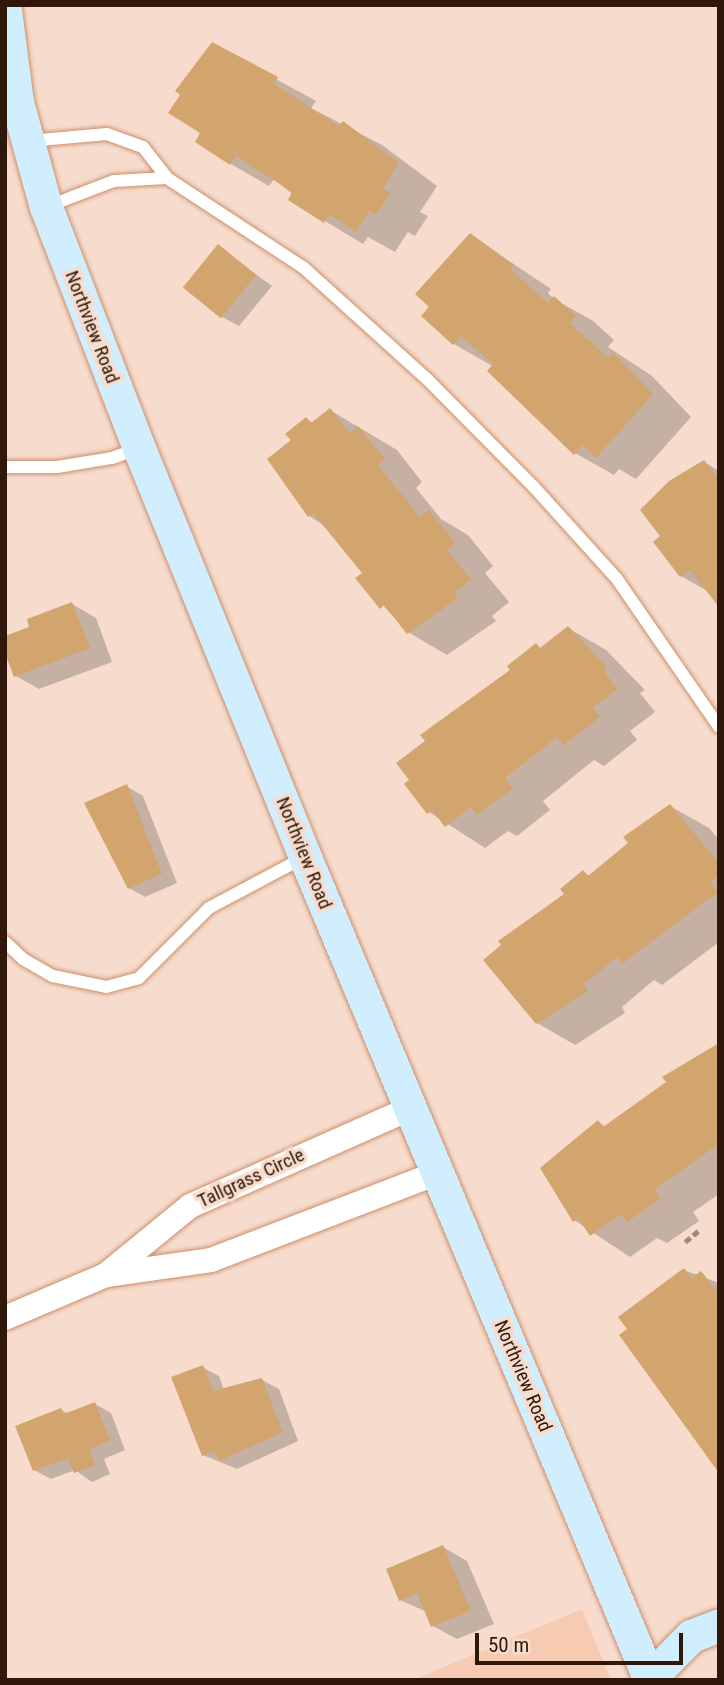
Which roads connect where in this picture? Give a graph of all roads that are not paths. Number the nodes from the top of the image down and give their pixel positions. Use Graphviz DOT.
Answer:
graph roads {
  1 [pos="5,10"];
  2 [pos="27,141"];
  3 [pos="167,178"];
  4 [pos="46,207"];
  5 [pos="139,448"];
  6 [pos="5,467"];
  7 [pos="719,727"];
  8 [pos="305,857"];
  9 [pos="5,942"];
  10 [pos="411,1108"];
  11 [pos="438,1173"];
  12 [pos="106,1275"];
  13 [pos="5,1318"];
  14 [pos="719,1625"];
  15 [pos="649,1680"];
  16 [pos="656,1680"];
  1 -- 2 [label="street, Northview Road"];
  2 -- 3 [label="lane"];
  2 -- 4 [label="street, Northview Road"];
  3 -- 4 [label="lane"];
  3 -- 7 [label="lane"];
  4 -- 5 [label="street, Northview Road"];
  5 -- 6 [label="lane"];
  5 -- 8 [label="street, Northview Road"];
  8 -- 9 [label="lane"];
  8 -- 10 [label="street, Northview Road"];
  10 -- 11 [label="street, Northview Road"];
  10 -- 12 [label="street, Tallgrass Circle"];
  11 -- 12 [label="street, Tallgrass Circle"];
  11 -- 15 [label="street, Northview Road"];
  12 -- 13 [label="street, Tallgrass Circle"];
  14 -- 15 [label="street"];
  15 -- 16 [label="street"];
}
